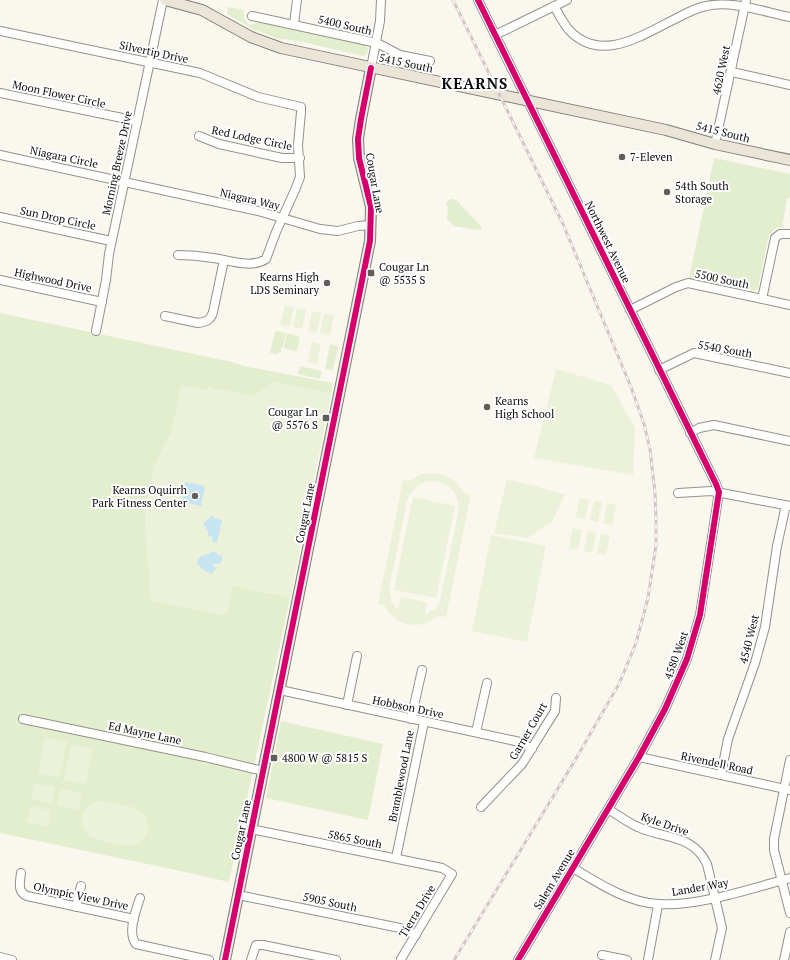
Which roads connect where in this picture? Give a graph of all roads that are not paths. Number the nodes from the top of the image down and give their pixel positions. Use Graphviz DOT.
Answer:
graph roads {
  1 [pos="164,0"];
  2 [pos="297,0"];
  3 [pos="381,0"];
  4 [pos="478,0"];
  5 [pos="567,0"];
  6 [pos="745,4"];
  7 [pos="554,6"];
  8 [pos="252,16"];
  9 [pos="790,17"];
  10 [pos="294,24"];
  11 [pos="0,31"];
  12 [pos="495,35"];
  13 [pos="377,43"];
  14 [pos="430,61"];
  15 [pos="149,62"];
  16 [pos="371,68"];
  17 [pos="732,72"];
  18 [pos="790,85"];
  19 [pos="0,93"];
  20 [pos="526,100"];
  21 [pos="137,121"];
  22 [pos="199,136"];
  23 [pos="715,144"];
  24 [pos="0,155"];
  25 [pos="300,158"];
  26 [pos="790,160"];
  27 [pos="124,182"];
  28 [pos="0,217"];
  29 [pos="282,217"];
  30 [pos="371,225"];
  31 [pos="788,234"];
  32 [pos="111,241"];
  33 [pos="178,255"];
  34 [pos="224,260"];
  35 [pos="0,280"];
  36 [pos="762,299"];
  37 [pos="102,302"];
  38 [pos="790,305"];
  39 [pos="630,310"];
  40 [pos="165,316"];
  41 [pos="96,331"];
  42 [pos="659,370"];
  43 [pos="790,373"];
  44 [pos="690,433"];
  45 [pos="790,441"];
  46 [pos="719,492"];
  47 [pos="678,494"];
  48 [pos="788,505"];
  49 [pos="357,656"];
  50 [pos="422,670"];
  51 [pos="486,683"];
  52 [pos="280,690"];
  53 [pos="556,698"];
  54 [pos="347,705"];
  55 [pos="23,719"];
  56 [pos="411,719"];
  57 [pos="424,722"];
  58 [pos="476,732"];
  59 [pos="532,749"];
  60 [pos="639,758"];
  61 [pos="790,760"];
  62 [pos="263,771"];
  63 [pos="721,775"];
  64 [pos="787,789"];
  65 [pos="481,807"];
  66 [pos="608,809"];
  67 [pos="251,829"];
  68 [pos="396,858"];
  69 [pos="573,868"];
  70 [pos="21,873"];
  71 [pos="452,874"];
  72 [pos="790,878"];
  73 [pos="781,880"];
  74 [pos="81,886"];
  75 [pos="238,895"];
  76 [pos="140,898"];
  77 [pos="714,898"];
  78 [pos="658,904"];
  79 [pos="76,907"];
  80 [pos="790,913"];
  81 [pos="134,919"];
  82 [pos="790,932"];
  83 [pos="416,935"];
  84 [pos="602,955"];
  85 [pos="0,958"];
  86 [pos="401,959"];
  87 [pos="12,960"];
  88 [pos="209,960"];
  89 [pos="225,960"];
  90 [pos="251,960"];
  91 [pos="336,960"];
  92 [pos="518,960"];
  93 [pos="627,960"];
  94 [pos="648,960"];
  95 [pos="715,960"];
  96 [pos="784,960"];
  1 -- 15 [label="street, Morning Breeze Drive"];
  1 -- 16 [label="main road, 5415 South"];
  2 -- 10 [label="street"];
  3 -- 13 [label="street"];
  4 -- 12 [label="street, Northwest Avenue"];
  5 -- 7 [label="street"];
  6 -- 7 [label="street"];
  6 -- 9 [label="street"];
  6 -- 17 [label="street, 4620 West"];
  7 -- 12 [label="street"];
  8 -- 10 [label="street, 5400 South"];
  10 -- 13 [label="street, 5400 South"];
  11 -- 15 [label="street, Silvertip Drive"];
  12 -- 20 [label="street, Northwest Avenue"];
  13 -- 14 [label="street, 5400 South"];
  13 -- 16 [label="street"];
  15 -- 21 [label="street, Morning Breeze Drive"];
  15 -- 25 [label="street, Silvertip Drive"];
  16 -- 20 [label="main road, 5415 South"];
  16 -- 30 [label="main road, Cougar Lane"];
  17 -- 18 [label="street"];
  17 -- 23 [label="street, 4620 West"];
  19 -- 21 [label="street, Moon Flower Circle"];
  20 -- 23 [label="main road, 5415 South"];
  20 -- 39 [label="street, Northwest Avenue"];
  21 -- 27 [label="street, Morning Breeze Drive"];
  22 -- 25 [label="street, Red Lodge Circle"];
  23 -- 26 [label="main road, 5415 South"];
  24 -- 27 [label="street, Niagara Circle"];
  25 -- 29 [label="street"];
  27 -- 29 [label="street, Niagara Way"];
  27 -- 32 [label="street, Morning Breeze Drive"];
  28 -- 32 [label="street, Sun Drop Circle"];
  29 -- 30 [label="street, Niagara Way"];
  29 -- 34 [label="street"];
  30 -- 52 [label="main road, Cougar Lane"];
  31 -- 36 [label="street"];
  32 -- 37 [label="street, Morning Breeze Drive"];
  33 -- 34 [label="street"];
  34 -- 40 [label="street"];
  35 -- 37 [label="street, Highwood Drive"];
  36 -- 38 [label="street, 5500 South"];
  36 -- 39 [label="street, 5500 South"];
  37 -- 41 [label="street, Morning Breeze Drive"];
  39 -- 42 [label="street, Northwest Avenue"];
  42 -- 43 [label="street, 5540 South"];
  42 -- 44 [label="street, Northwest Avenue"];
  44 -- 45 [label="street"];
  44 -- 46 [label="street, Northwest Avenue"];
  46 -- 47 [label="street"];
  46 -- 48 [label="street"];
  46 -- 60 [label="street, 4580 West"];
  48 -- 63 [label="street, 4540 West"];
  49 -- 54 [label="street"];
  50 -- 56 [label="street"];
  51 -- 58 [label="street"];
  52 -- 54 [label="street, Hobbson Drive"];
  52 -- 62 [label="main road, Cougar Lane"];
  53 -- 59 [label="street, Garner Court"];
  54 -- 56 [label="street, Hobbson Drive"];
  55 -- 62 [label="street, Ed Mayne Lane"];
  56 -- 57 [label="street, Hobbson Drive"];
  57 -- 58 [label="street, Hobbson Drive"];
  57 -- 68 [label="street, Bramblewood Lane"];
  58 -- 59 [label="street, Hobbson Drive"];
  59 -- 65 [label="street, Garner Court"];
  60 -- 63 [label="street, Rivendell Road"];
  60 -- 66 [label="street, 4580 West"];
  61 -- 64 [label="street"];
  62 -- 67 [label="main road, Cougar Lane"];
  63 -- 64 [label="street, Rivendell Road"];
  64 -- 73 [label="street"];
  66 -- 69 [label="street, Salem Avenue"];
  66 -- 77 [label="street, Kyle Drive"];
  67 -- 68 [label="street, 5865 South"];
  67 -- 75 [label="main road, Cougar Lane"];
  68 -- 71 [label="street, 5865 South"];
  69 -- 78 [label="street, Lander Way"];
  69 -- 92 [label="street, Salem Avenue"];
  70 -- 79 [label="street, Olympic View Drive"];
  71 -- 83 [label="street, Tierra Drive"];
  72 -- 73 [label="street, Lander Way"];
  73 -- 77 [label="street, Lander Way"];
  73 -- 80 [label="street"];
  74 -- 79 [label="street"];
  75 -- 83 [label="street, 5905 South"];
  75 -- 89 [label="main road, Cougar Lane"];
  76 -- 81 [label="street"];
  77 -- 78 [label="street, Lander Way"];
  77 -- 95 [label="street, Kyle Drive"];
  78 -- 94 [label="street"];
  79 -- 81 [label="street, Olympic View Drive"];
  81 -- 88 [label="street, Olympic View Drive"];
  82 -- 96 [label="street"];
  83 -- 86 [label="street, Tierra Drive"];
  84 -- 93 [label="street"];
  85 -- 87 [label="street"];
  90 -- 91 [label="street"];
}
